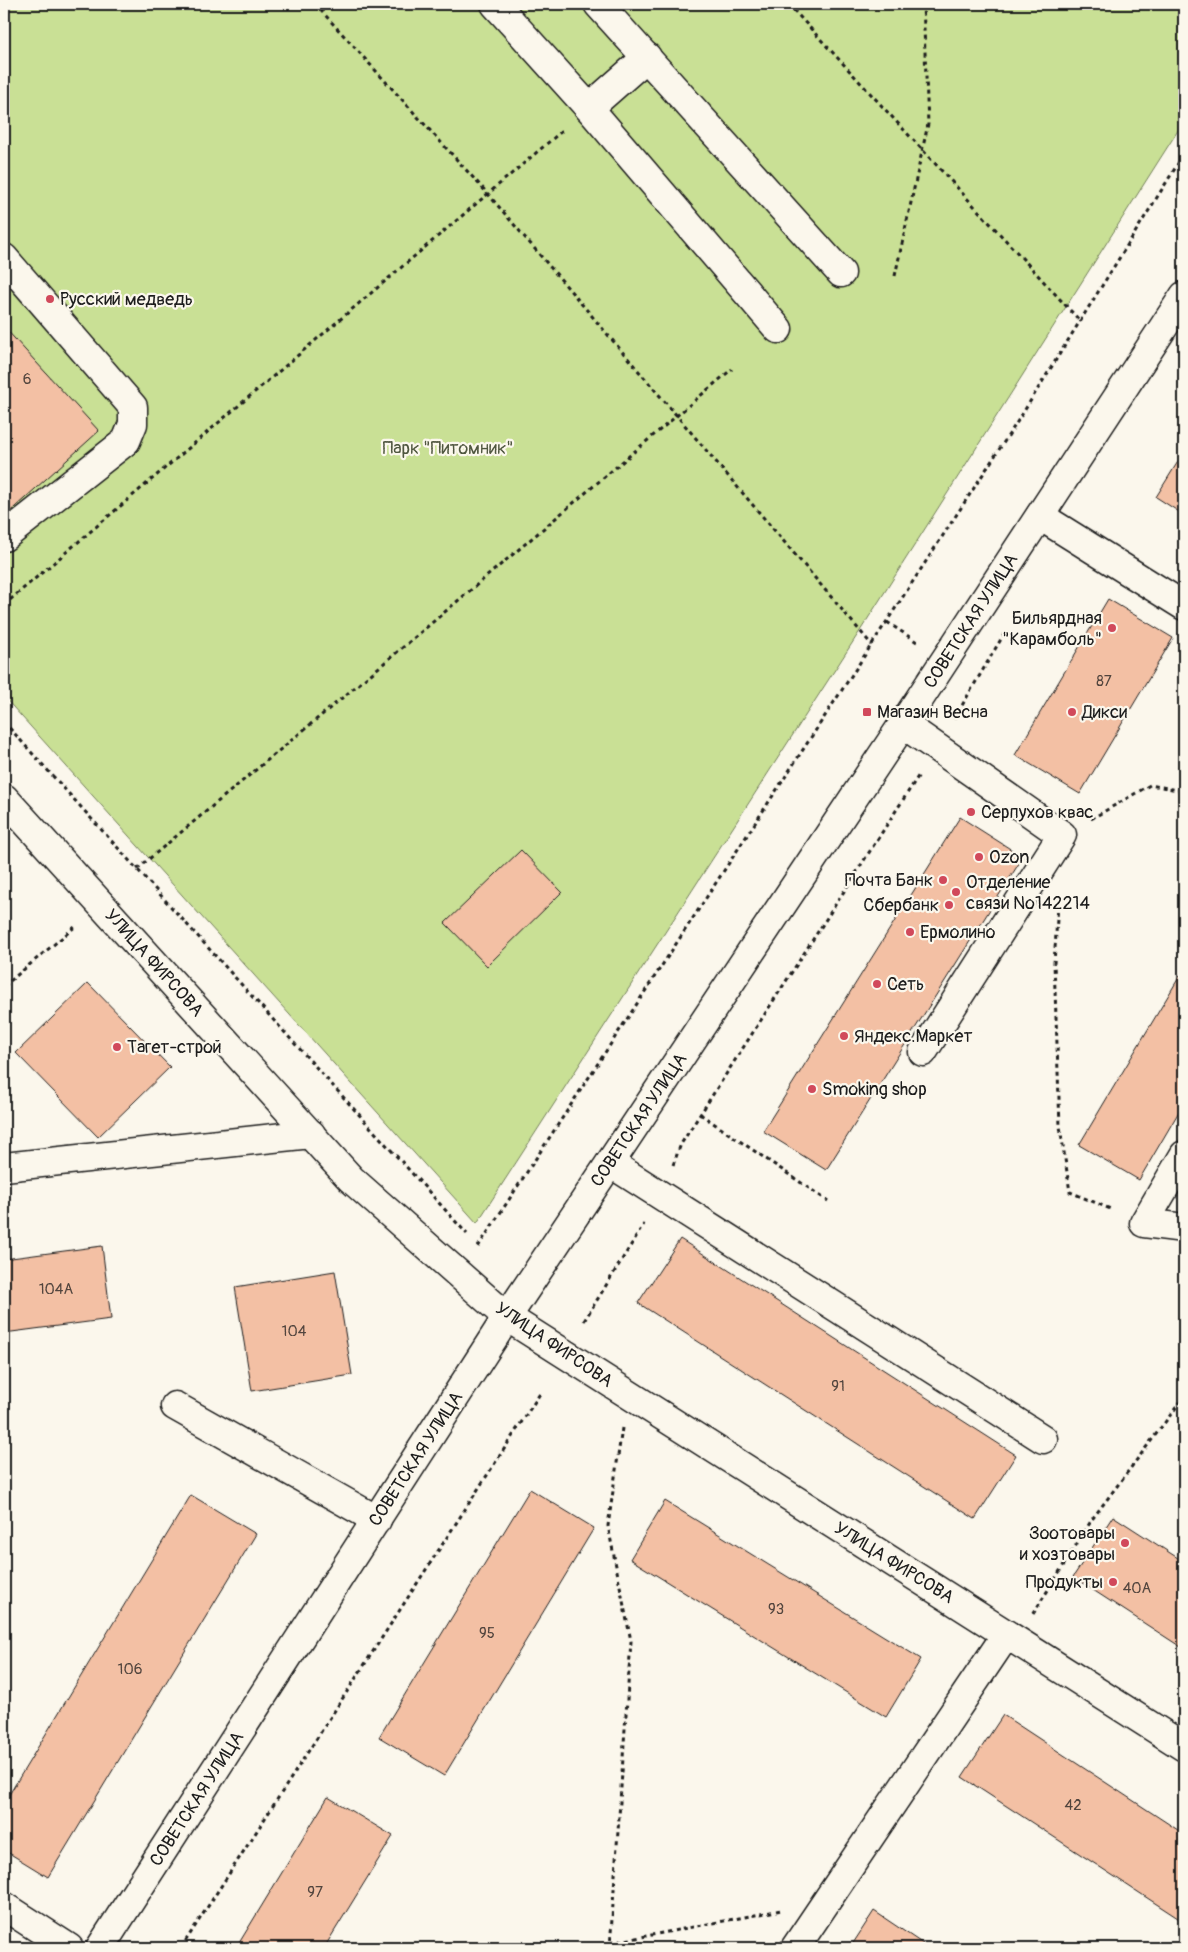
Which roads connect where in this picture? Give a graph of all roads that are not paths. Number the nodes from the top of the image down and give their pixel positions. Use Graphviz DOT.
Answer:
graph roads {
  1 [pos="495,4"];
  2 [pos="598,4"];
  3 [pos="646,57"];
  4 [pos="589,108"];
  5 [pos="4,258"];
  6 [pos="841,274"];
  7 [pos="1184,296"];
  8 [pos="778,329"];
  9 [pos="1040,516"];
  10 [pos="4,537"];
  11 [pos="1184,606"];
  12 [pos="904,724"];
  13 [pos="4,798"];
  14 [pos="923,1052"];
  15 [pos="311,1134"];
  16 [pos="1184,1155"];
  17 [pos="610,1163"];
  18 [pos="4,1167"];
  19 [pos="1184,1228"];
  20 [pos="507,1317"];
  21 [pos="175,1406"];
  22 [pos="1044,1439"];
  23 [pos="377,1520"];
  24 [pos="1011,1638"];
  25 [pos="1184,1748"];
  26 [pos="4,1906"];
  27 [pos="69,1948"];
  28 [pos="100,1948"];
  29 [pos="795,1948"];
  1 -- 4 [label="street"];
  2 -- 3 [label="street"];
  3 -- 4 [label="street"];
  3 -- 6 [label="street"];
  4 -- 8 [label="street"];
  5 -- 10 [label="street"];
  7 -- 9 [label="street, СОВЕТСКАЯ УЛИЦА"];
  9 -- 11 [label="street"];
  9 -- 12 [label="street, СОВЕТСКАЯ УЛИЦА"];
  12 -- 14 [label="street"];
  12 -- 17 [label="street, СОВЕТСКАЯ УЛИЦА"];
  13 -- 15 [label="street, УЛИЦА ФИРСОВА"];
  15 -- 18 [label="street"];
  15 -- 20 [label="street, УЛИЦА ФИРСОВА"];
  16 -- 19 [label="street"];
  17 -- 20 [label="street, СОВЕТСКАЯ УЛИЦА"];
  17 -- 22 [label="street"];
  20 -- 23 [label="street, СОВЕТСКАЯ УЛИЦА"];
  20 -- 24 [label="street, УЛИЦА ФИРСОВА"];
  21 -- 23 [label="street"];
  23 -- 28 [label="street, СОВЕТСКАЯ УЛИЦА"];
  24 -- 25 [label="street, УЛИЦА ФИРСОВА"];
  24 -- 29 [label="street"];
  26 -- 27 [label="street"];
}
